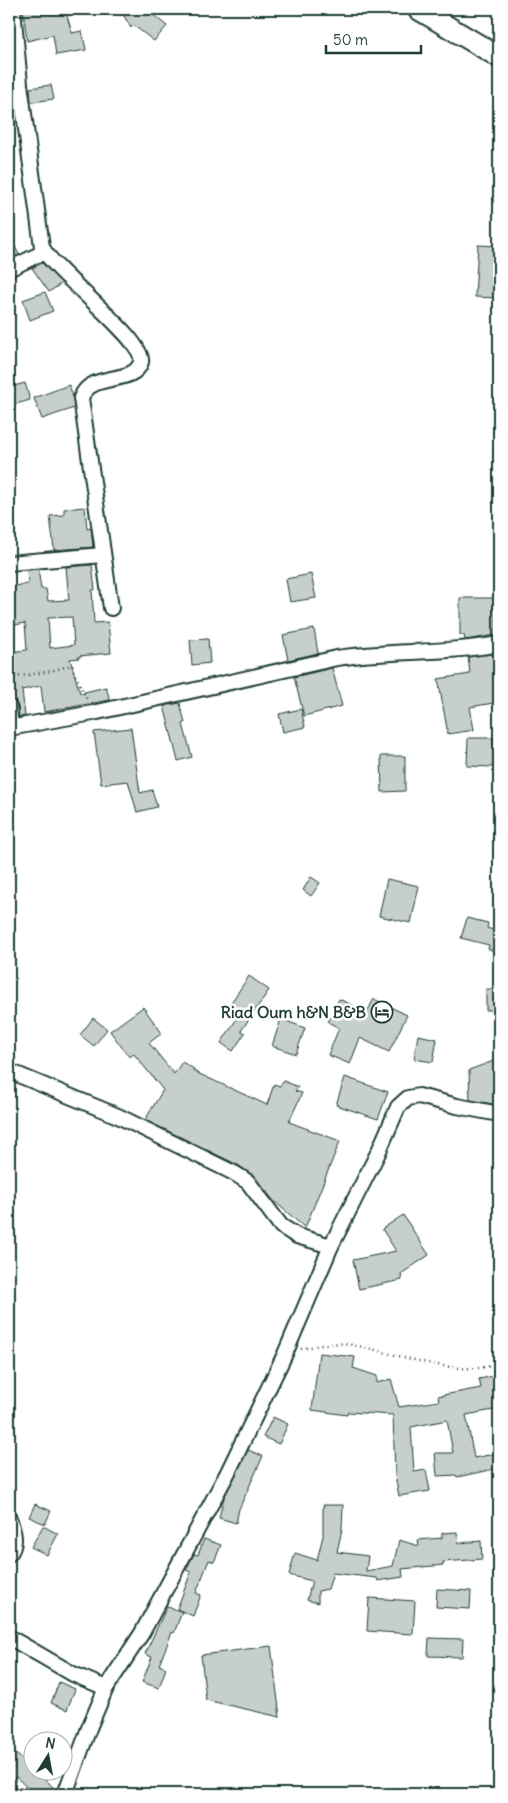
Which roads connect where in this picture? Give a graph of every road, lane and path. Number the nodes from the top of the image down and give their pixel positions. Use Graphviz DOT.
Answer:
graph roads {
  1 [pos="13,9"];
  2 [pos="418,9"];
  3 [pos="499,56"];
  4 [pos="44,252"];
  5 [pos="9,268"];
  6 [pos="103,555"];
  7 [pos="9,563"];
  8 [pos="111,608"];
  9 [pos="499,644"];
  10 [pos="9,678"];
  11 [pos="9,707"];
  12 [pos="92,713"];
  13 [pos="10,728"];
  14 [pos="494,986"];
  15 [pos="499,986"];
  16 [pos="9,1071"];
  17 [pos="499,1114"];
  18 [pos="331,1246"];
  19 [pos="285,1354"];
  20 [pos="499,1362"];
  21 [pos="9,1518"];
  22 [pos="9,1554"];
  23 [pos="9,1637"];
  24 [pos="106,1688"];
  25 [pos="65,1794"];
  1 -- 4 [label="street"];
  2 -- 3 [label="street"];
  4 -- 5 [label="street"];
  4 -- 6 [label="street"];
  6 -- 7 [label="street"];
  6 -- 8 [label="street"];
  9 -- 12 [label="street"];
  10 -- 12 [label="path"];
  11 -- 13 [label="street"];
  12 -- 13 [label="street"];
  14 -- 15 [label="path"];
  16 -- 18 [label="street"];
  17 -- 18 [label="street"];
  18 -- 19 [label="street"];
  19 -- 20 [label="path"];
  19 -- 24 [label="street"];
  21 -- 22 [label="street"];
  23 -- 24 [label="street"];
  24 -- 25 [label="street"];
}
